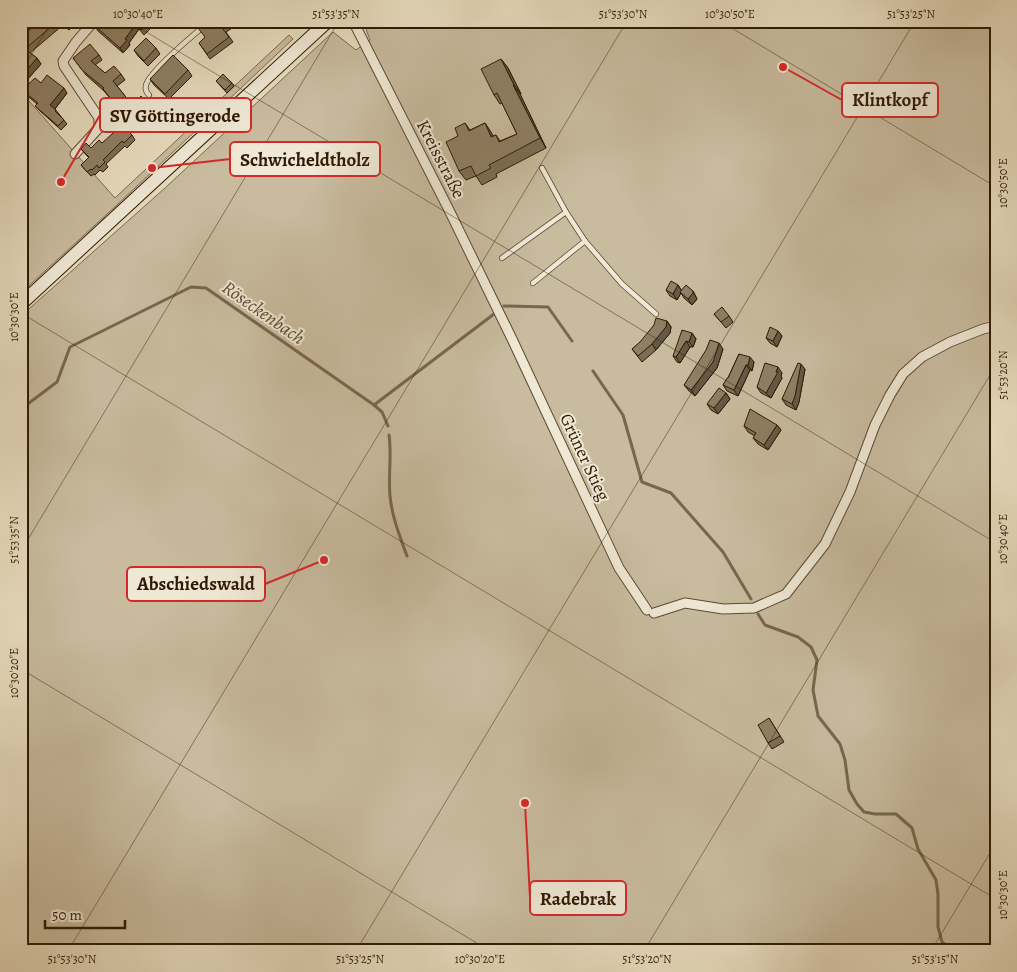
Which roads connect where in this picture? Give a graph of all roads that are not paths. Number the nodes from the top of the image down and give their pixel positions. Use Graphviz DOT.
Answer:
graph roads {
  1 [pos="94,21"];
  2 [pos="210,21"];
  3 [pos="328,21"];
  4 [pos="352,21"];
  5 [pos="149,95"];
  6 [pos="75,154"];
  7 [pos="542,168"];
  8 [pos="566,212"];
  9 [pos="585,241"];
  10 [pos="502,258"];
  11 [pos="533,283"];
  12 [pos="21,304"];
  13 [pos="499,313"];
  14 [pos="656,314"];
  15 [pos="996,326"];
  1 -- 6 [label="street"];
  2 -- 5 [label="lane"];
  3 -- 12 [label="main road"];
  4 -- 13 [label="street, Kreisstraße"];
  7 -- 8 [label="lane"];
  8 -- 9 [label="lane"];
  8 -- 10 [label="lane"];
  9 -- 11 [label="lane"];
  9 -- 14 [label="lane"];
  13 -- 15 [label="street, Grüner Stieg"];
}
